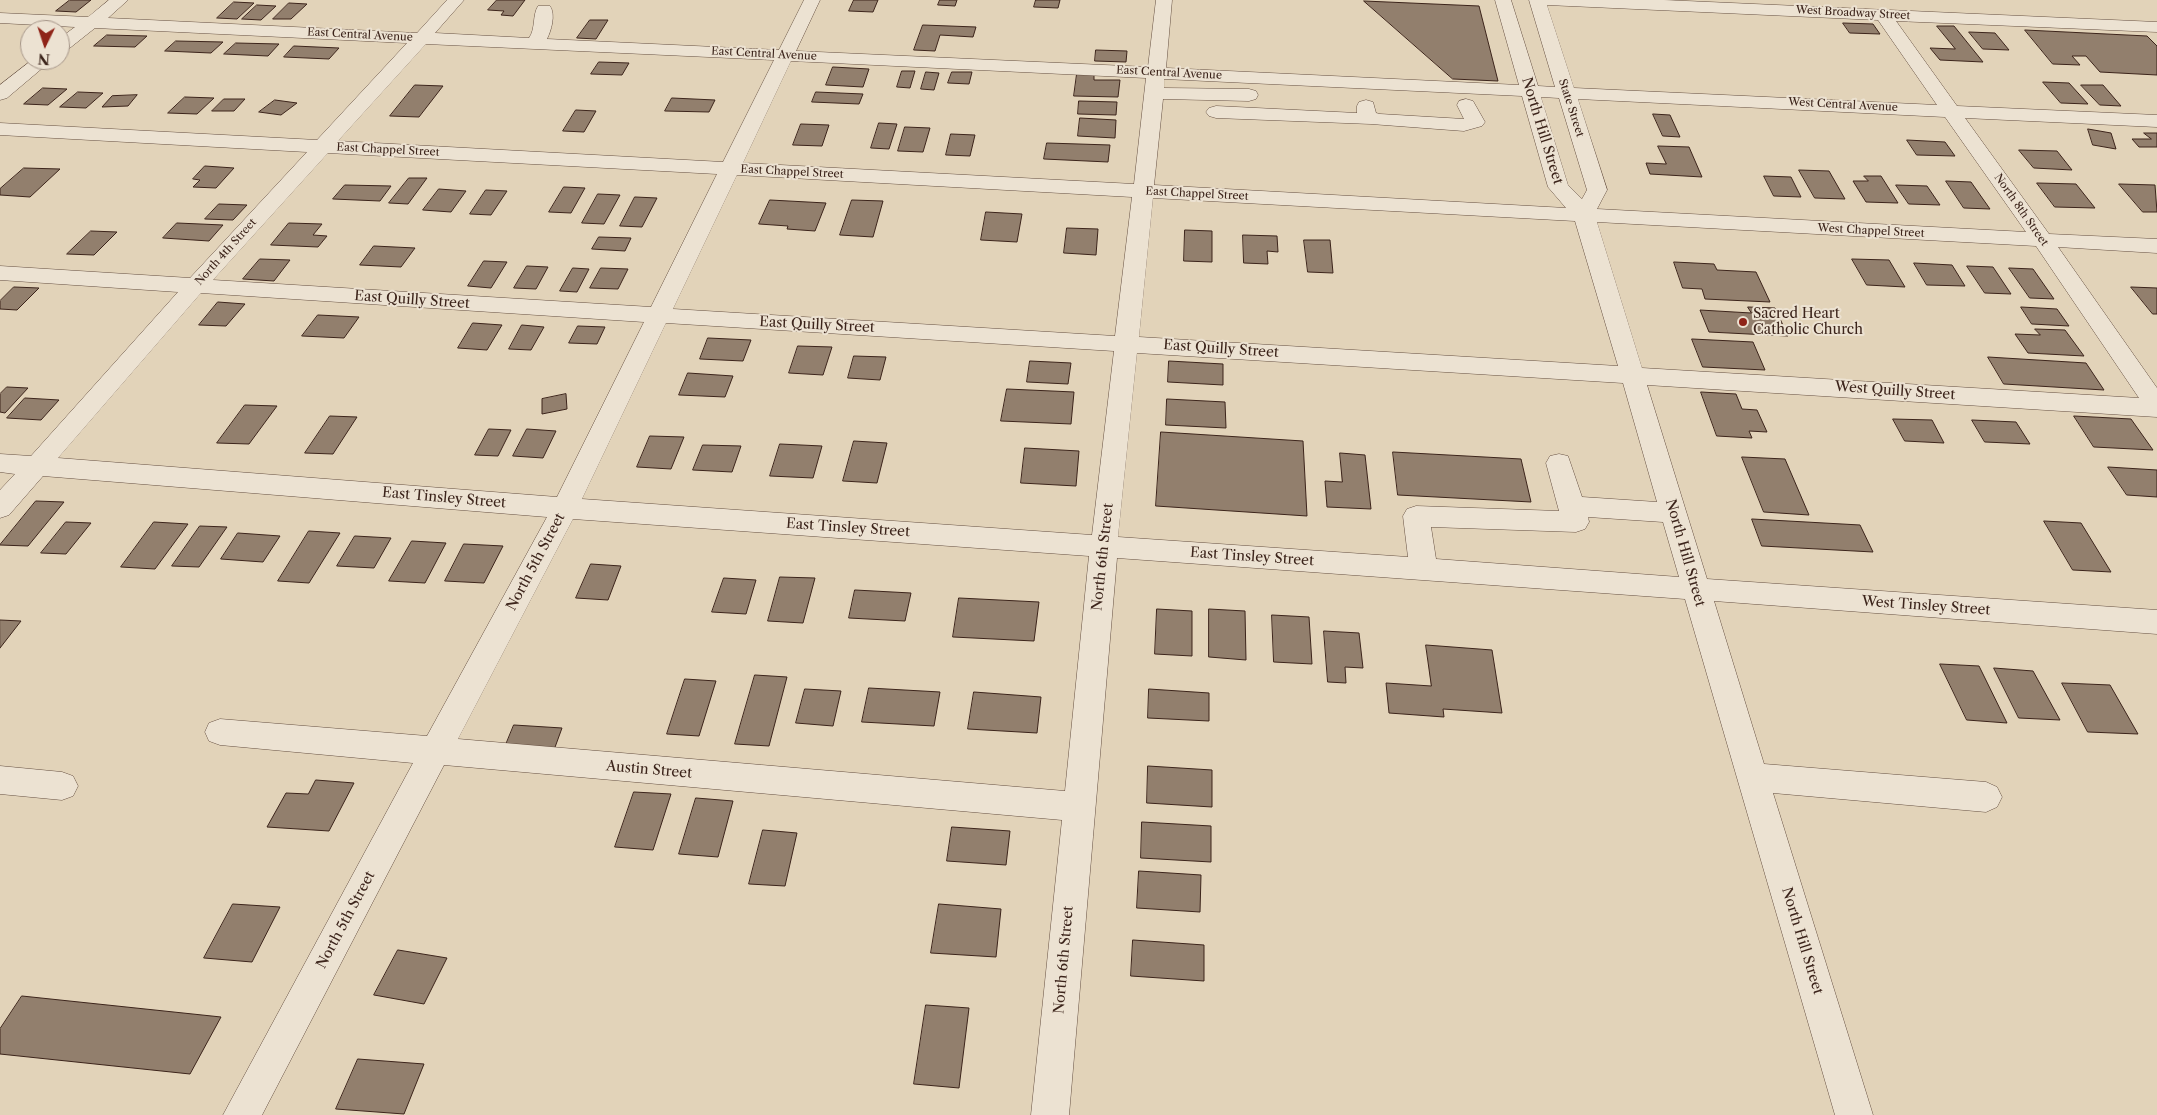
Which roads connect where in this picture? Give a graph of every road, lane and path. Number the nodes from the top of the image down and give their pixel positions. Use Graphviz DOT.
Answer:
graph roads {
  1 [pos="120,0"];
  2 [pos="456,0"];
  3 [pos="812,0"];
  4 [pos="1164,0"];
  5 [pos="1502,0"];
  6 [pos="1537,0"];
  7 [pos="1549,0"];
  8 [pos="544,10"];
  9 [pos="1883,15"];
  10 [pos="0,18"];
  11 [pos="92,22"];
  12 [pos="2157,27"];
  13 [pos="422,38"];
  14 [pos="70,39"];
  15 [pos="535,43"];
  16 [pos="785,55"];
  17 [pos="30,70"];
  18 [pos="1154,83"];
  19 [pos="1528,90"];
  20 [pos="1566,92"];
  21 [pos="0,94"];
  22 [pos="1191,94"];
  23 [pos="1365,99"];
  24 [pos="1466,105"];
  25 [pos="1534,109"];
  26 [pos="1951,111"];
  27 [pos="1372,118"];
  28 [pos="2157,121"];
  29 [pos="0,129"];
  30 [pos="321,147"];
  31 [pos="729,168"];
  32 [pos="1143,191"];
  33 [pos="1584,214"];
  34 [pos="2043,241"];
  35 [pos="2157,246"];
  36 [pos="0,273"];
  37 [pos="195,286"];
  38 [pos="658,316"];
  39 [pos="1127,343"];
  40 [pos="1634,375"];
  41 [pos="2157,407"];
  42 [pos="0,462"];
  43 [pos="1559,463"];
  44 [pos="38,465"];
  45 [pos="1571,506"];
  46 [pos="0,508"];
  47 [pos="565,508"];
  48 [pos="1674,513"];
  49 [pos="1104,546"];
  50 [pos="1423,569"];
  51 [pos="1696,590"];
  52 [pos="2157,622"];
  53 [pos="220,732"];
  54 [pos="436,752"];
  55 [pos="1753,777"];
  56 [pos="0,780"];
  57 [pos="62,786"];
  58 [pos="1986,797"];
  59 [pos="1078,807"];
  60 [pos="242,1115"];
  61 [pos="1050,1115"];
  62 [pos="1854,1115"];
  1 -- 11 [label="street"];
  2 -- 13 [label="street, North 4th Street"];
  3 -- 16 [label="street, North 5th Street"];
  4 -- 18 [label="street, North 6th Street"];
  5 -- 19 [label="street, North Hill Street"];
  6 -- 20 [label="street, State Street"];
  7 -- 9 [label="street, West Broadway Street"];
  8 -- 15 [label="street"];
  9 -- 12 [label="street, West Broadway Street"];
  9 -- 26 [label="street, North 8th Street"];
  10 -- 11 [label="street, East Central Avenue"];
  11 -- 13 [label="street, East Central Avenue"];
  11 -- 14 [label="street"];
  13 -- 15 [label="street, East Central Avenue"];
  13 -- 30 [label="street, North 4th Street"];
  15 -- 16 [label="street, East Central Avenue"];
  16 -- 18 [label="street, East Central Avenue"];
  16 -- 31 [label="street, North 5th Street"];
  17 -- 21 [label="street"];
  18 -- 19 [label="street, East Central Avenue"];
  18 -- 22 [label="street"];
  18 -- 32 [label="street, North 6th Street"];
  19 -- 20 [label="street, West Central Avenue"];
  19 -- 25 [label="street, North Hill Street"];
  20 -- 26 [label="street, West Central Avenue"];
  20 -- 33 [label="street, State Street"];
  22 -- 23 [label="street"];
  22 -- 27 [label="street"];
  23 -- 24 [label="street"];
  23 -- 27 [label="street"];
  24 -- 25 [label="street"];
  24 -- 27 [label="street"];
  25 -- 33 [label="street, North Hill Street"];
  26 -- 28 [label="street, West Central Avenue"];
  26 -- 34 [label="street, North 8th Street"];
  29 -- 30 [label="street, East Chappel Street"];
  30 -- 31 [label="street, East Chappel Street"];
  30 -- 37 [label="street, North 4th Street"];
  31 -- 32 [label="street, East Chappel Street"];
  31 -- 38 [label="street, North 5th Street"];
  32 -- 33 [label="street, East Chappel Street"];
  32 -- 39 [label="street, North 6th Street"];
  33 -- 34 [label="street, West Chappel Street"];
  33 -- 40 [label="street, North Hill Street"];
  34 -- 35 [label="street, West Chappel Street"];
  34 -- 41 [label="street, North 8th Street"];
  36 -- 37 [label="street, East Quilly Street"];
  37 -- 38 [label="street, East Quilly Street"];
  37 -- 44 [label="street, North 4th Street"];
  38 -- 39 [label="street, East Quilly Street"];
  38 -- 47 [label="street, North 5th Street"];
  39 -- 40 [label="street, East Quilly Street"];
  39 -- 49 [label="street, North 6th Street"];
  40 -- 41 [label="street, West Quilly Street"];
  40 -- 48 [label="street, North Hill Street"];
  42 -- 44 [label="street, East Tinsley Street"];
  43 -- 45 [label="street"];
  44 -- 46 [label="street, North 4th Street"];
  44 -- 47 [label="street, East Tinsley Street"];
  45 -- 48 [label="street"];
  45 -- 50 [label="street"];
  47 -- 49 [label="street, East Tinsley Street"];
  47 -- 54 [label="street, North 5th Street"];
  48 -- 51 [label="street, North Hill Street"];
  49 -- 50 [label="street, East Tinsley Street"];
  49 -- 59 [label="street, North 6th Street"];
  50 -- 51 [label="street, East Tinsley Street"];
  51 -- 52 [label="street, West Tinsley Street"];
  51 -- 55 [label="street, North Hill Street"];
  53 -- 54 [label="street, Austin Street"];
  54 -- 59 [label="street, Austin Street"];
  54 -- 60 [label="street, North 5th Street"];
  55 -- 58 [label="street"];
  55 -- 62 [label="street, North Hill Street"];
  56 -- 57 [label="street"];
  59 -- 61 [label="street, North 6th Street"];
}
